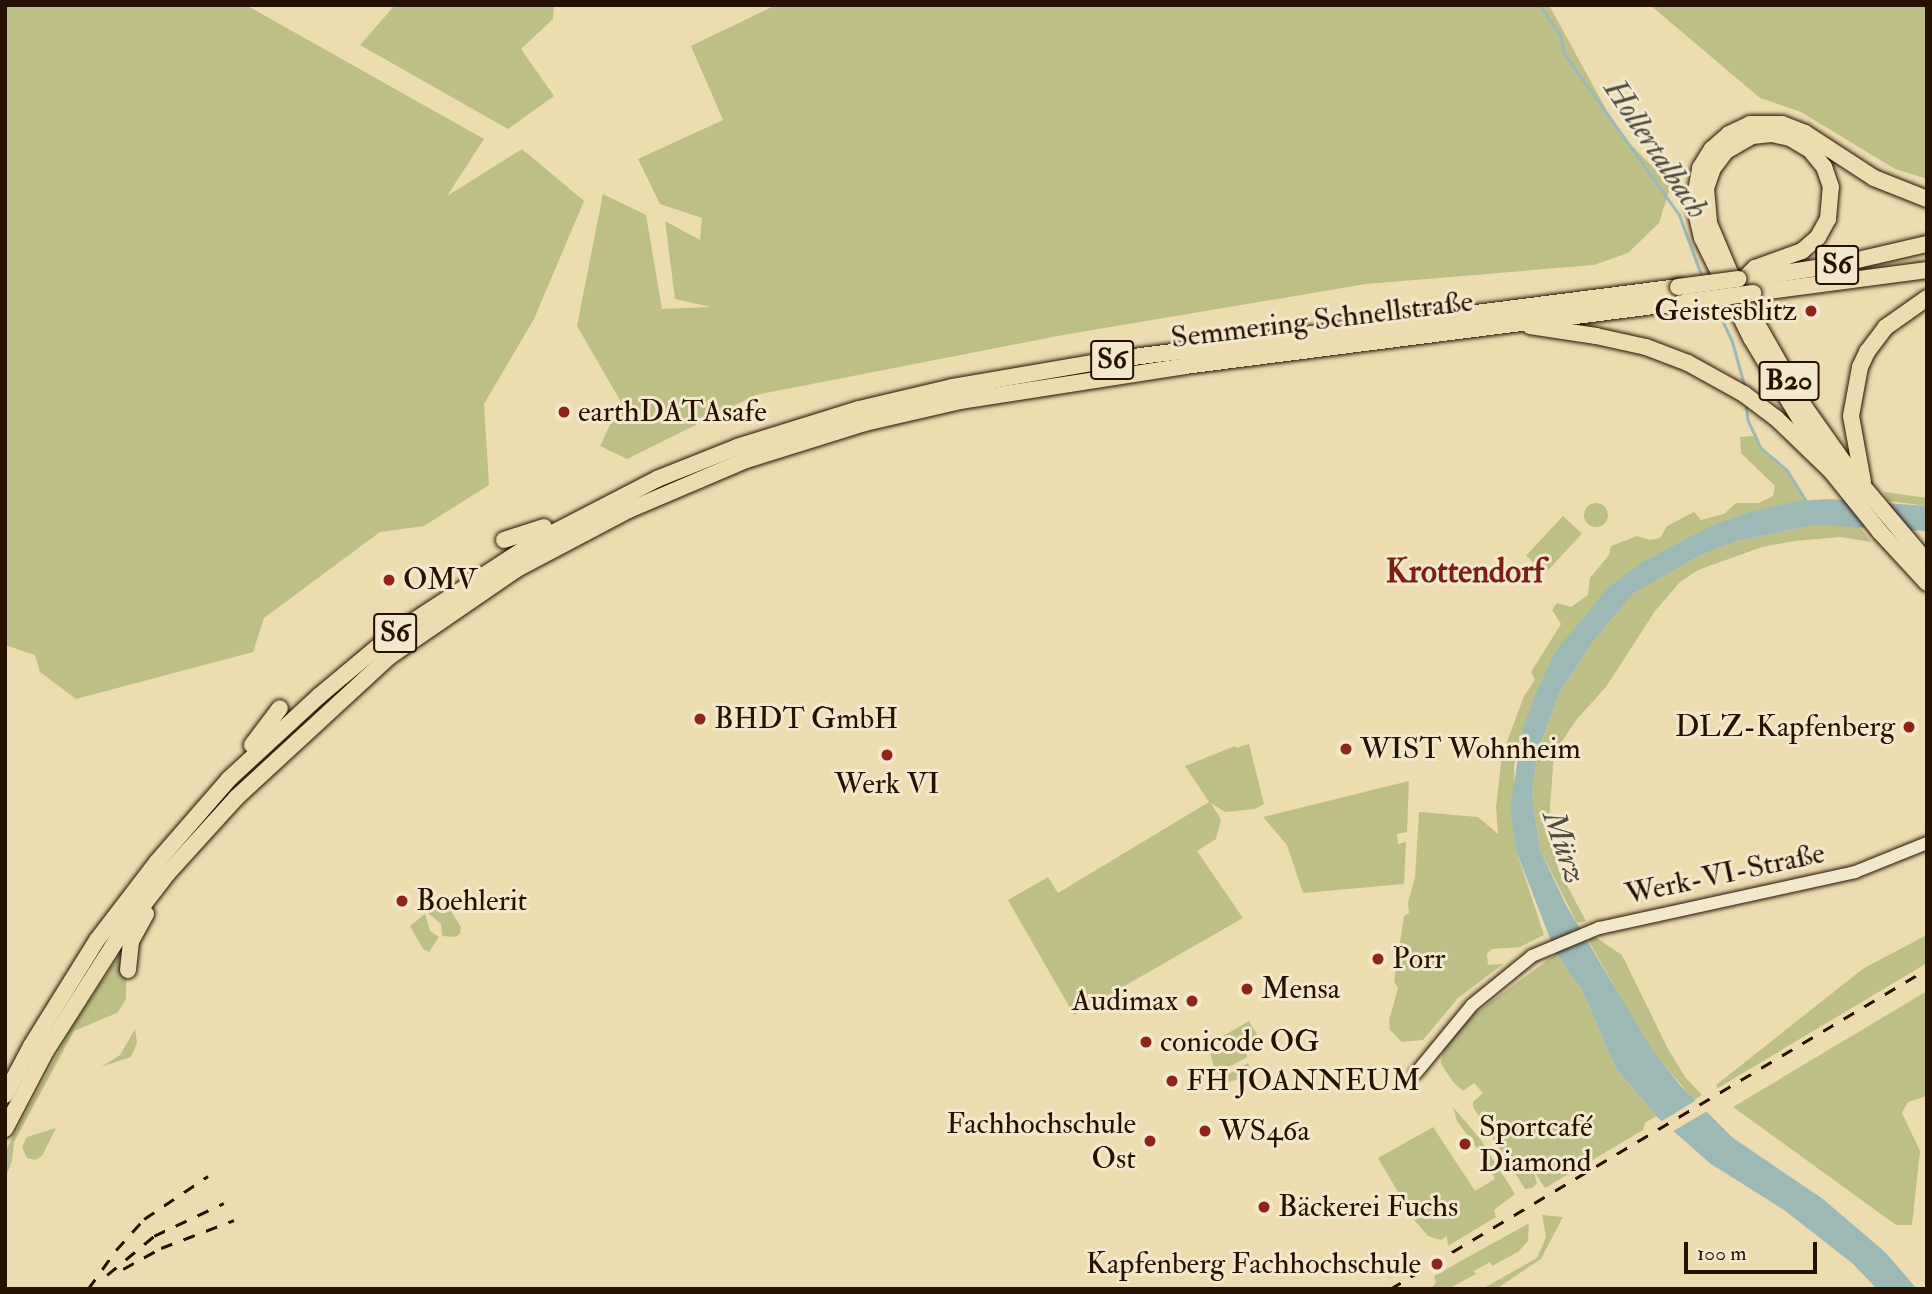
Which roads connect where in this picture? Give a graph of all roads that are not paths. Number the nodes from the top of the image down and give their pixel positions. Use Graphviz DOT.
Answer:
graph roads {
  1 [pos="1927,199"];
  2 [pos="1927,244"];
  3 [pos="1927,270"];
  4 [pos="1740,287"];
  5 [pos="1682,294"];
  6 [pos="1927,298"];
  7 [pos="1517,323"];
  8 [pos="1831,471"];
  9 [pos="1855,471"];
  10 [pos="583,516"];
  11 [pos="504,540"];
  12 [pos="1927,562"];
  13 [pos="1927,583"];
  14 [pos="280,708"];
  15 [pos="229,779"];
  16 [pos="1927,843"];
  17 [pos="184,856"];
  18 [pos="128,970"];
  19 [pos="1416,1073"];
  20 [pos="5,1095"];
  21 [pos="5,1129"];
  1 -- 4 [label="highway"];
  2 -- 4 [label="highway, Semmering Schnellstraße / S6"];
  3 -- 4 [label="highway, Semmering Schnellstraße / S6"];
  4 -- 4 [label="highway"];
  4 -- 5 [label="highway, Semmering Schnellstraße / S6, bridge"];
  4 -- 8 [label="highway, B20"];
  4 -- 9 [label="highway, B20"];
  5 -- 7 [label="highway, Semmering Schnellstraße / S6"];
  5 -- 10 [label="highway, Semmering Schnellstraße / S6"];
  6 -- 9 [label="highway"];
  7 -- 8 [label="highway"];
  7 -- 17 [label="highway, Semmering Schnellstraße / S6"];
  8 -- 13 [label="highway, B20"];
  9 -- 12 [label="highway"];
  10 -- 11 [label="highway"];
  10 -- 15 [label="highway, Semmering Schnellstraße / S6"];
  14 -- 15 [label="highway"];
  15 -- 20 [label="highway, Semmering Schnellstraße / S6"];
  16 -- 19 [label="main road, Werk-VI-Straße"];
  17 -- 18 [label="highway"];
  17 -- 21 [label="highway, Semmering Schnellstraße / S6"];
}
